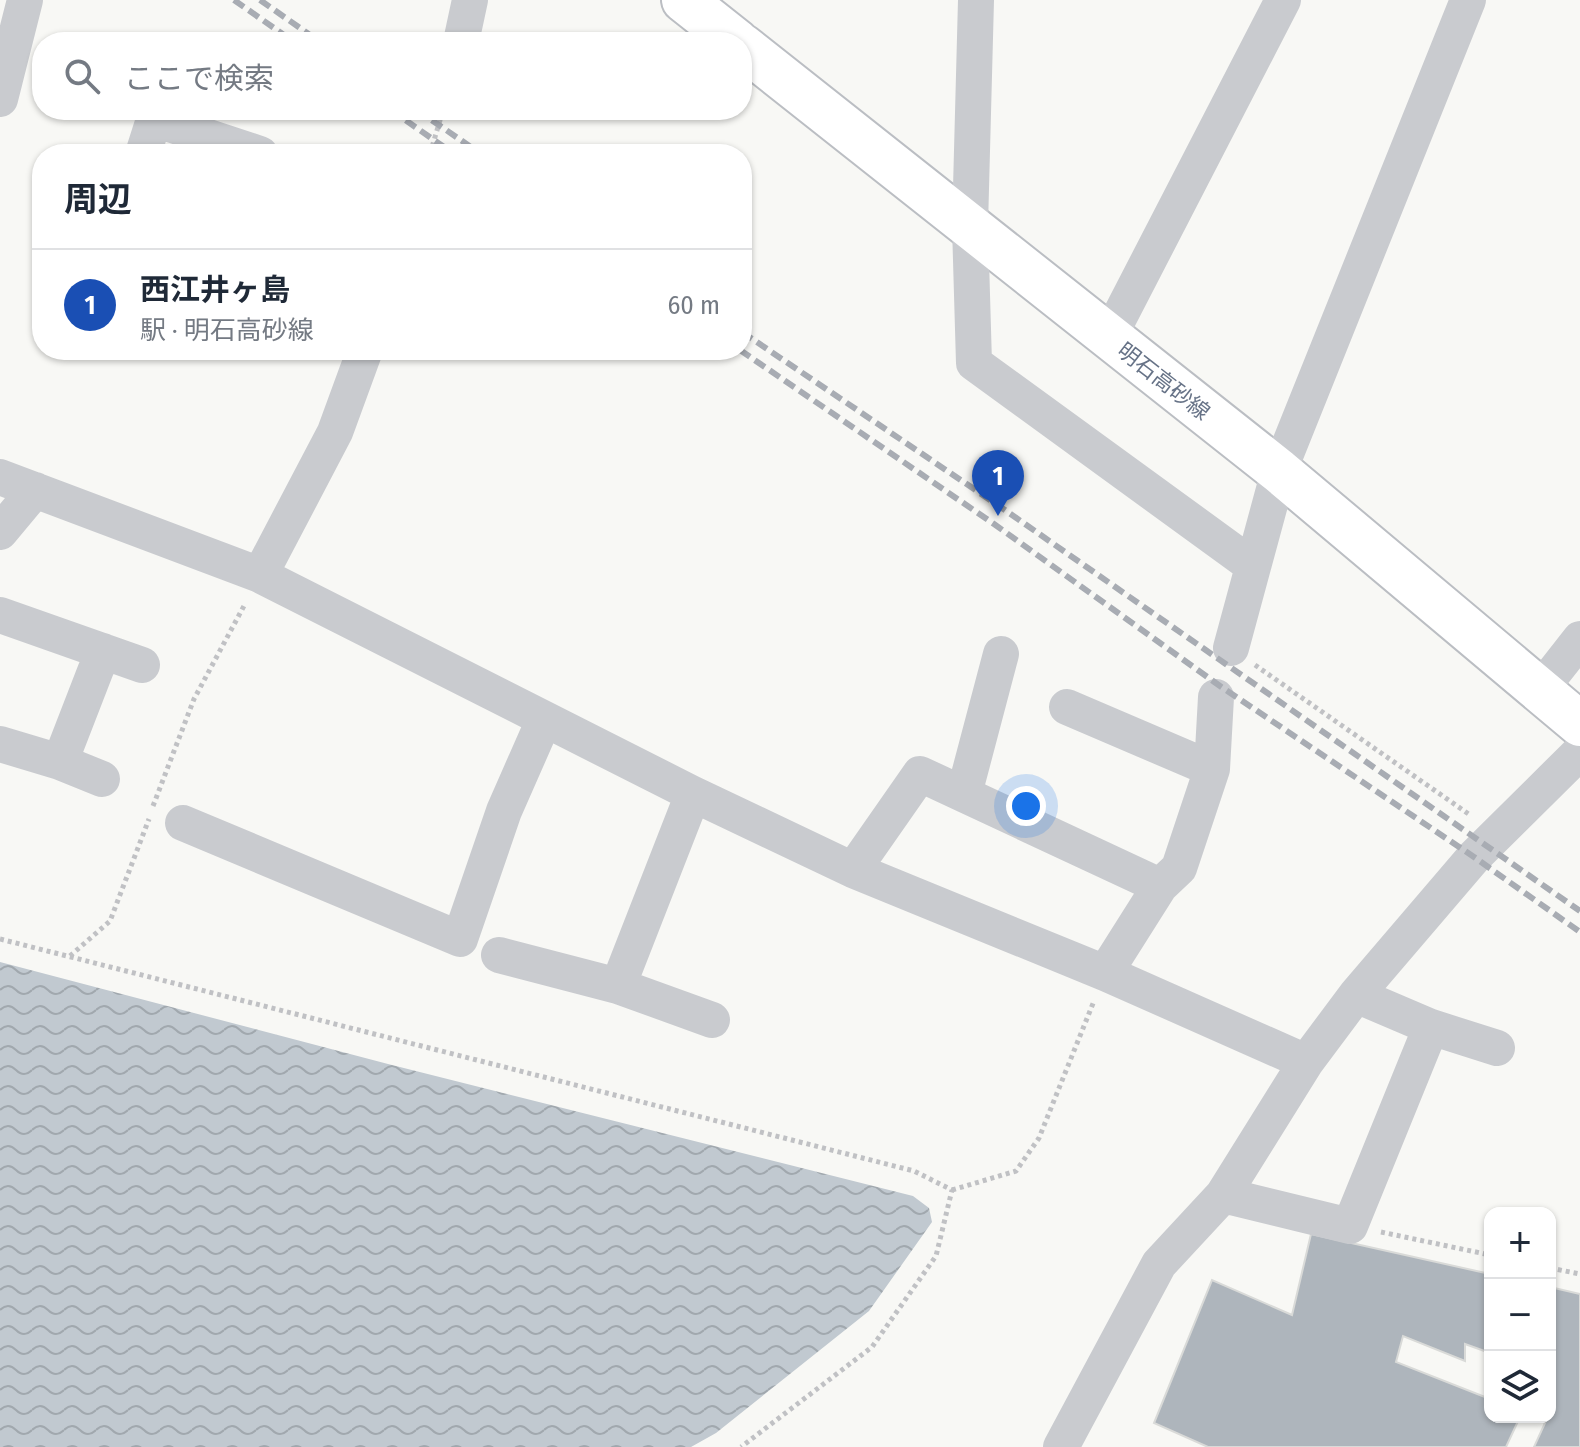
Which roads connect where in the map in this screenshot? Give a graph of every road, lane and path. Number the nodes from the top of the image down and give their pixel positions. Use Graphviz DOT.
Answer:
graph roads {
  1 [pos="25,0"];
  2 [pos="470,0"];
  3 [pos="684,0"];
  4 [pos="976,0"];
  5 [pos="1283,0"];
  6 [pos="1468,0"];
  7 [pos="463,32"];
  8 [pos="724,32"];
  9 [pos="752,54"];
  10 [pos="0,99"];
  11 [pos="154,120"];
  12 [pos="169,120"];
  13 [pos="440,120"];
  14 [pos="146,144"];
  15 [pos="233,144"];
  16 [pos="433,144"];
  17 [pos="970,226"];
  18 [pos="1109,337"];
  19 [pos="361,360"];
  20 [pos="1279,471"];
  21 [pos="0,477"];
  22 [pos="35,490"];
  23 [pos="0,532"];
  24 [pos="1253,566"];
  25 [pos="260,575"];
  26 [pos="0,615"];
  27 [pos="1580,639"];
  28 [pos="1231,648"];
  29 [pos="103,651"];
  30 [pos="1001,654"];
  31 [pos="142,665"];
  32 [pos="1540,690"];
  33 [pos="1216,697"];
  34 [pos="1067,707"];
  35 [pos="544,720"];
  36 [pos="1580,724"];
  37 [pos="0,744"];
  38 [pos="1580,752"];
  39 [pos="60,762"];
  40 [pos="1212,769"];
  41 [pos="102,779"];
  42 [pos="693,794"];
  43 [pos="964,794"];
  44 [pos="183,823"];
  45 [pos="1497,834"];
  46 [pos="853,870"];
  47 [pos="1160,886"];
  48 [pos="0,939"];
  49 [pos="499,955"];
  50 [pos="70,957"];
  51 [pos="1105,973"];
  52 [pos="618,986"];
  53 [pos="1356,995"];
  54 [pos="712,1020"];
  55 [pos="1431,1027"];
  56 [pos="1497,1048"];
  57 [pos="1306,1062"];
  58 [pos="952,1190"];
  59 [pos="1223,1195"];
  60 [pos="1350,1226"];
  61 [pos="1484,1254"];
  62 [pos="1556,1269"];
  63 [pos="1580,1274"];
  64 [pos="741,1447"];
  65 [pos="1061,1447"];
  1 -- 10 [label="street"];
  2 -- 7 [label="street"];
  3 -- 8 [label="main road"];
  4 -- 17 [label="street"];
  5 -- 18 [label="street"];
  6 -- 20 [label="street"];
  9 -- 17 [label="main road, 明石高砂線"];
  11 -- 14 [label="street"];
  12 -- 15 [label="street"];
  13 -- 16 [label="path"];
  17 -- 18 [label="main road, 明石高砂線"];
  17 -- 24 [label="street"];
  18 -- 20 [label="main road, 明石高砂線"];
  19 -- 25 [label="street"];
  20 -- 24 [label="street"];
  20 -- 32 [label="main road, 明石高砂線"];
  21 -- 22 [label="street"];
  22 -- 23 [label="street"];
  22 -- 25 [label="street"];
  24 -- 28 [label="street"];
  25 -- 35 [label="street"];
  25 -- 50 [label="path"];
  26 -- 29 [label="street"];
  27 -- 32 [label="street"];
  28 -- 45 [label="path"];
  29 -- 31 [label="street"];
  29 -- 39 [label="street"];
  30 -- 43 [label="street"];
  32 -- 36 [label="main road, 明石高砂線"];
  33 -- 40 [label="street"];
  34 -- 40 [label="street"];
  35 -- 42 [label="street"];
  35 -- 44 [label="street"];
  37 -- 39 [label="street"];
  38 -- 45 [label="street"];
  39 -- 41 [label="street"];
  40 -- 47 [label="street"];
  42 -- 46 [label="street"];
  42 -- 52 [label="street"];
  43 -- 46 [label="street"];
  43 -- 47 [label="street"];
  45 -- 53 [label="street"];
  46 -- 51 [label="street"];
  47 -- 51 [label="street"];
  48 -- 50 [label="path"];
  49 -- 52 [label="street"];
  50 -- 58 [label="path"];
  51 -- 57 [label="street"];
  51 -- 58 [label="path"];
  52 -- 54 [label="street"];
  53 -- 55 [label="street"];
  53 -- 57 [label="street"];
  55 -- 56 [label="street"];
  55 -- 60 [label="street"];
  57 -- 59 [label="street"];
  58 -- 64 [label="path"];
  59 -- 60 [label="street"];
  59 -- 65 [label="street"];
  60 -- 61 [label="path"];
  62 -- 63 [label="path"];
}
